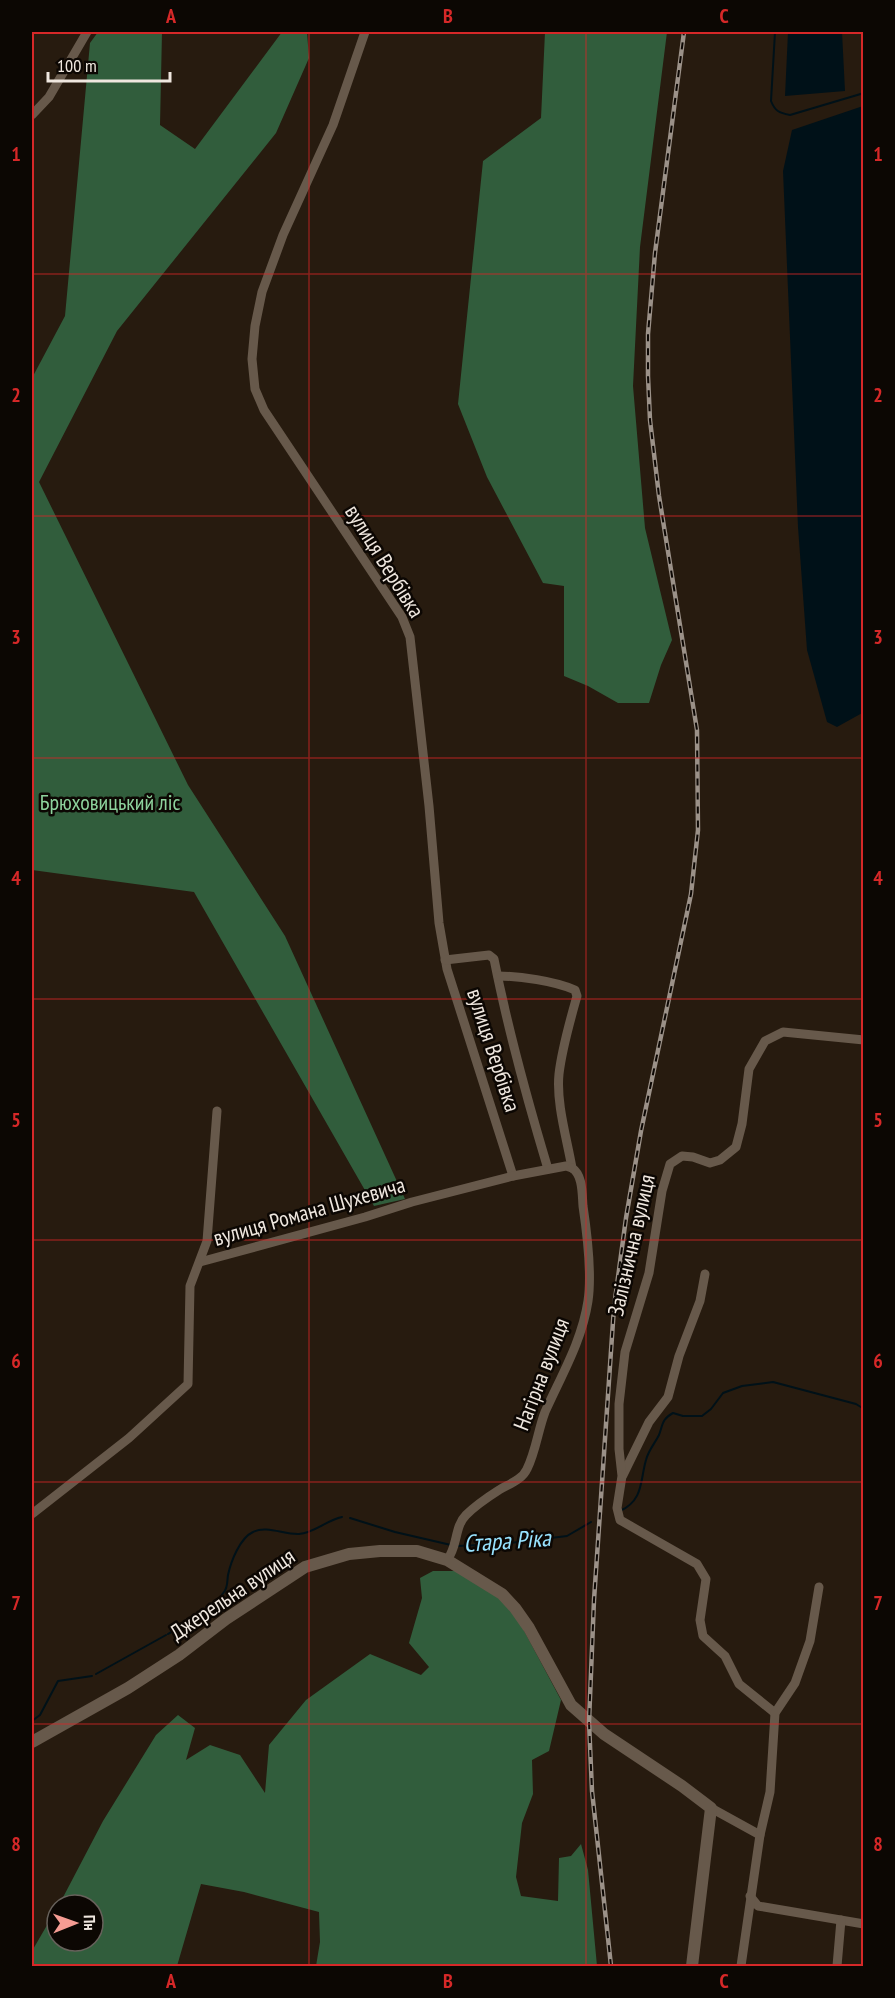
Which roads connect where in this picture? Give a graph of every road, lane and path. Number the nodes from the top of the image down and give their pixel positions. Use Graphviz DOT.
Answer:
graph roads {
  1 [pos="87,32"];
  2 [pos="365,32"];
  3 [pos="32,116"];
  4 [pos="445,960"];
  5 [pos="498,976"];
  6 [pos="864,1040"];
  7 [pos="217,1111"];
  8 [pos="572,1168"];
  9 [pos="548,1169"];
  10 [pos="513,1176"];
  11 [pos="200,1262"];
  12 [pos="705,1274"];
  13 [pos="622,1476"];
  14 [pos="32,1514"];
  15 [pos="450,1557"];
  16 [pos="819,1587"];
  17 [pos="775,1713"];
  18 [pos="32,1742"];
  19 [pos="711,1808"];
  20 [pos="760,1835"];
  21 [pos="750,1896"];
  22 [pos="841,1920"];
  23 [pos="864,1924"];
  24 [pos="692,1966"];
  25 [pos="741,1966"];
  26 [pos="837,1966"];
  1 -- 3 [label="street"];
  2 -- 4 [label="street, вулиця Вербівка"];
  4 -- 5 [label="street"];
  4 -- 10 [label="street, вулиця Вербівка"];
  5 -- 8 [label="street, Нагірна вулиця"];
  5 -- 9 [label="street"];
  6 -- 13 [label="street, Залізнична вулиця"];
  7 -- 11 [label="street"];
  8 -- 9 [label="street, вулиця Романа Шухевича"];
  8 -- 15 [label="street, Нагірна вулиця"];
  9 -- 10 [label="street, вулиця Романа Шухевича"];
  10 -- 11 [label="street, вулиця Романа Шухевича"];
  11 -- 14 [label="street, вулиця Романа Шухевича"];
  12 -- 13 [label="street, Залізнична вулиця"];
  13 -- 17 [label="street, Залізнична вулиця"];
  15 -- 18 [label="street, Джерельна вулиця"];
  15 -- 19 [label="street, Джерельна вулиця"];
  16 -- 17 [label="street"];
  17 -- 20 [label="street"];
  19 -- 20 [label="street, Джерельна вулиця"];
  19 -- 24 [label="street"];
  20 -- 21 [label="street"];
  21 -- 22 [label="street"];
  21 -- 25 [label="street"];
  22 -- 23 [label="street"];
  22 -- 26 [label="street"];
}
